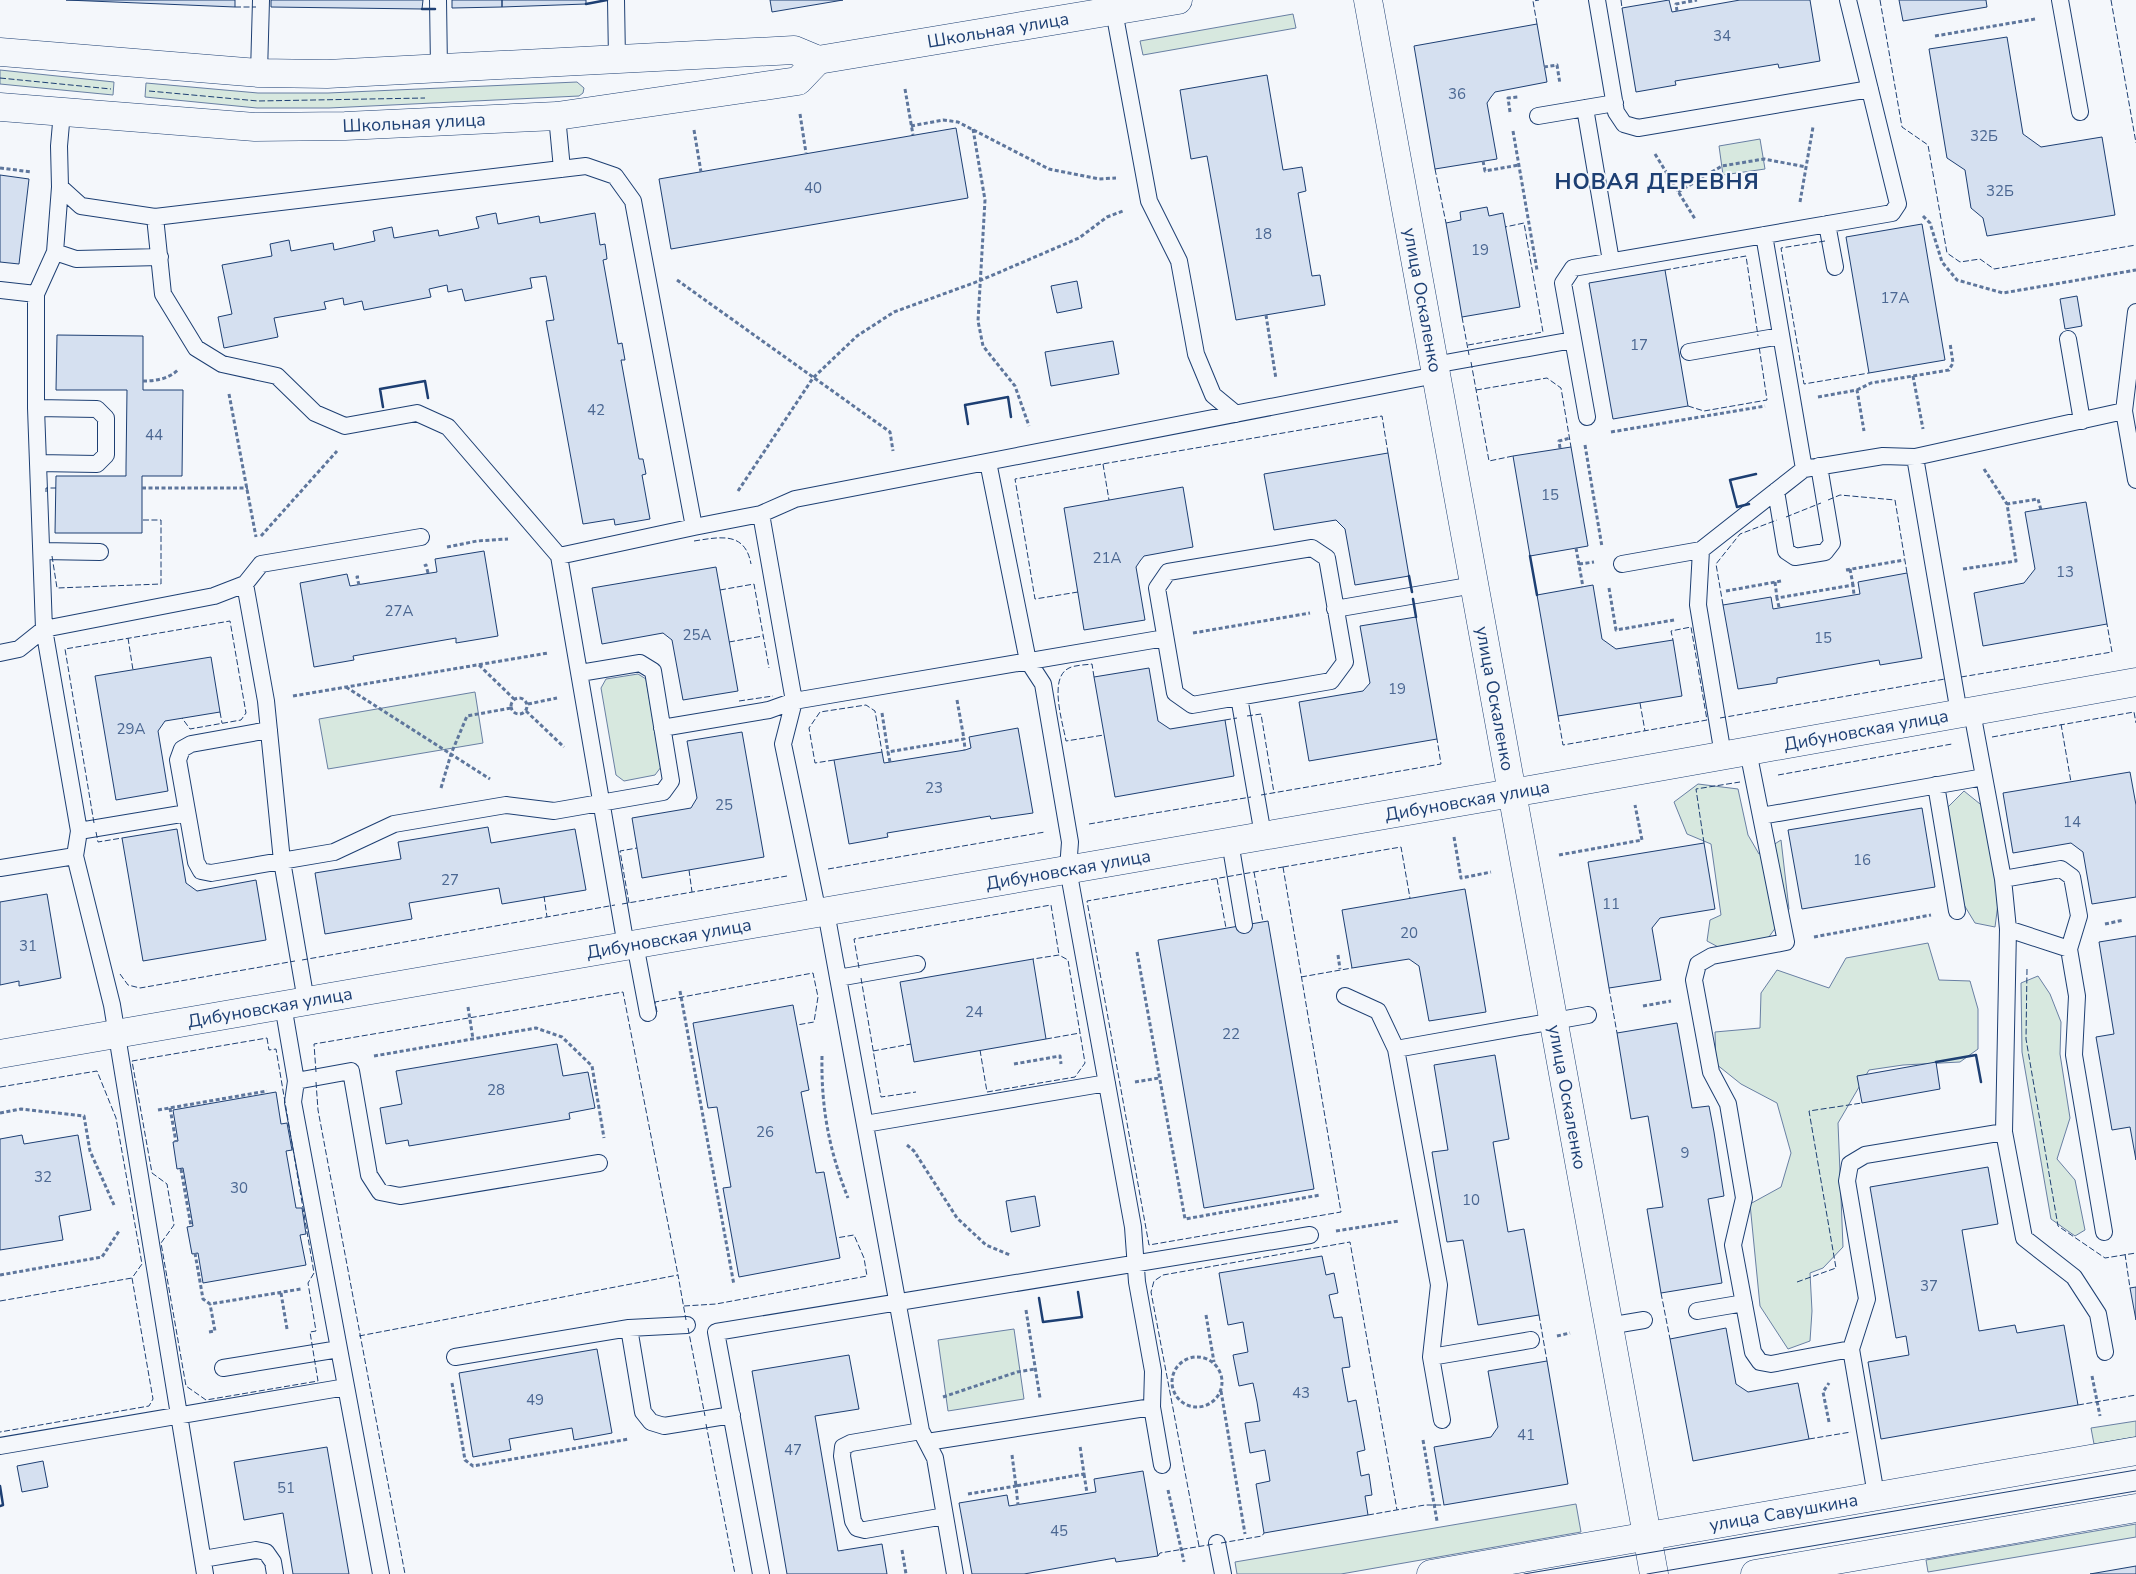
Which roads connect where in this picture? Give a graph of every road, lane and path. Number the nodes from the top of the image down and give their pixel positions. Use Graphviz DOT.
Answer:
graph roads {
  1 [pos="261,0"];
  2 [pos="438,0"];
  3 [pos="616,0"];
  4 [pos="1178,0"];
  5 [pos="1368,0"];
  6 [pos="1597,0"];
  7 [pos="1697,0"];
  8 [pos="1848,0"];
  9 [pos="1676,2"];
  10 [pos="2061,7"];
  11 [pos="1114,11"];
  12 [pos="1678,11"];
  13 [pos="1935,36"];
  14 [pos="0,52"];
  15 [pos="617,59"];
  16 [pos="818,60"];
  17 [pos="1544,67"];
  18 [pos="439,68"];
  19 [pos="259,73"];
  20 [pos="905,88"];
  21 [pos="1870,88"];
  22 [pos="1561,89"];
  23 [pos="1526,95"];
  24 [pos="1818,97"];
  25 [pos="1615,103"];
  26 [pos="798,106"];
  27 [pos="0,107"];
  28 [pos="1584,108"];
  29 [pos="62,112"];
  30 [pos="2080,112"];
  31 [pos="557,116"];
  32 [pos="1538,116"];
  33 [pos="1511,117"];
  34 [pos="693,124"];
  35 [pos="911,126"];
  36 [pos="1513,127"];
  37 [pos="973,129"];
  38 [pos="913,135"];
  39 [pos="806,153"];
  40 [pos="1483,161"];
  41 [pos="1519,165"];
  42 [pos="1806,167"];
  43 [pos="562,169"];
  44 [pos="701,172"];
  45 [pos="1099,178"];
  46 [pos="60,187"];
  47 [pos="1678,192"];
  48 [pos="1898,204"];
  49 [pos="155,217"];
  50 [pos="1107,217"];
  51 [pos="1827,224"];
  52 [pos="1794,230"];
  53 [pos="1764,235"];
  54 [pos="55,252"];
  55 [pos="160,257"];
  56 [pos="644,257"];
  57 [pos="1611,261"];
  58 [pos="1835,267"];
  59 [pos="2136,270"];
  60 [pos="1539,278"];
  61 [pos="979,281"];
  62 [pos="0,290"];
  63 [pos="36,294"];
  64 [pos="2136,312"];
  65 [pos="1266,315"];
  66 [pos="1781,336"];
  67 [pos="2068,339"];
  68 [pos="1573,340"];
  69 [pos="1950,343"];
  70 [pos="196,348"];
  71 [pos="1689,352"];
  72 [pos="222,364"];
  73 [pos="1435,370"];
  74 [pos="1913,376"];
  75 [pos="813,378"];
  76 [pos="143,381"];
  77 [pos="1857,390"];
  78 [pos="1792,401"];
  79 [pos="1281,405"];
  80 [pos="36,408"];
  81 [pos="2124,411"];
  82 [pos="1236,414"];
  83 [pos="1587,417"];
  84 [pos="2082,421"];
  85 [pos="345,426"];
  86 [pos="1602,434"];
  87 [pos="1576,438"];
  88 [pos="1968,445"];
  89 [pos="1560,448"];
  90 [pos="1034,453"];
  91 [pos="1921,456"];
  92 [pos="1868,458"];
  93 [pos="988,462"];
  94 [pos="38,463"];
  95 [pos="1811,468"];
  96 [pos="2135,473"];
  97 [pos="898,479"];
  98 [pos="142,488"];
  99 [pos="248,488"];
  100 [pos="1776,491"];
  101 [pos="2007,504"];
  102 [pos="2040,510"];
  103 [pos="761,514"];
  104 [pos="717,523"];
  105 [pos="694,527"];
  106 [pos="422,536"];
  107 [pos="477,542"];
  108 [pos="442,548"];
  109 [pos="1576,548"];
  110 [pos="1701,550"];
  111 [pos="42,551"];
  112 [pos="100,552"];
  113 [pos="560,556"];
  114 [pos="1596,561"];
  115 [pos="1579,564"];
  116 [pos="1622,564"];
  117 [pos="1850,569"];
  118 [pos="1935,574"];
  119 [pos="1775,582"];
  120 [pos="246,584"];
  121 [pos="1474,585"];
  122 [pos="1852,585"];
  123 [pos="1583,587"];
  124 [pos="1854,595"];
  125 [pos="1778,598"];
  126 [pos="1779,607"];
  127 [pos="1335,609"];
  128 [pos="44,629"];
  129 [pos="1165,638"];
  130 [pos="575,648"];
  131 [pos="0,652"];
  132 [pos="1028,661"];
  133 [pos="478,665"];
  134 [pos="580,673"];
  135 [pos="2136,682"];
  136 [pos="346,688"];
  137 [pos="1239,697"];
  138 [pos="514,699"];
  139 [pos="266,701"];
  140 [pos="794,701"];
  141 [pos="511,708"];
  142 [pos="1965,712"];
  143 [pos="961,723"];
  144 [pos="662,728"];
  145 [pos="269,730"];
  146 [pos="886,736"];
  147 [pos="964,739"];
  148 [pos="966,750"];
  149 [pos="888,752"];
  150 [pos="1735,753"];
  151 [pos="451,754"];
  152 [pos="890,762"];
  153 [pos="1984,778"];
  154 [pos="1936,786"];
  155 [pos="1513,792"];
  156 [pos="1634,801"];
  157 [pos="602,803"];
  158 [pos="506,805"];
  159 [pos="187,813"];
  160 [pos="1760,816"];
  161 [pos="1453,829"];
  162 [pos="79,831"];
  163 [pos="1263,835"];
  164 [pos="1230,842"];
  165 [pos="1559,855"];
  166 [pos="75,856"];
  167 [pos="282,861"];
  168 [pos="0,868"];
  169 [pos="1068,869"];
  170 [pos="1491,872"];
  171 [pos="2004,879"];
  172 [pos="1958,910"];
  173 [pos="822,912"];
  174 [pos="1244,925"];
  175 [pos="2008,929"];
  176 [pos="1786,942"];
  177 [pos="631,945"];
  178 [pos="2069,949"];
  179 [pos="1136,952"];
  180 [pos="917,964"];
  181 [pos="838,978"];
  182 [pos="680,991"];
  183 [pos="1345,996"];
  184 [pos="294,1003"];
  185 [pos="648,1014"];
  186 [pos="1588,1015"];
  187 [pos="469,1018"];
  188 [pos="1554,1022"];
  189 [pos="117,1034"];
  190 [pos="473,1039"];
  191 [pos="1396,1049"];
  192 [pos="0,1054"];
  193 [pos="351,1071"];
  194 [pos="296,1081"];
  195 [pos="1107,1083"];
  196 [pos="270,1091"];
  197 [pos="170,1108"];
  198 [pos="0,1113"];
  199 [pos="130,1114"];
  200 [pos="885,1121"];
  201 [pos="865,1124"];
  202 [pos="2004,1132"];
  203 [pos="176,1142"];
  204 [pos="599,1163"];
  205 [pos="181,1169"];
  206 [pos="1320,1195"];
  207 [pos="115,1208"];
  208 [pos="1426,1216"];
  209 [pos="118,1225"];
  210 [pos="190,1226"];
  211 [pos="2104,1232"];
  212 [pos="1310,1235"];
  213 [pos="195,1253"];
  214 [pos="1136,1263"];
  215 [pos="0,1275"];
  216 [pos="1022,1282"];
  217 [pos="734,1285"];
  218 [pos="309,1288"];
  219 [pos="281,1293"];
  220 [pos="897,1302"];
  221 [pos="1744,1303"];
  222 [pos="210,1304"];
  223 [pos="1697,1311"];
  224 [pos="1206,1315"];
  225 [pos="1644,1320"];
  226 [pos="687,1325"];
  227 [pos="1608,1326"];
  228 [pos="629,1328"];
  229 [pos="209,1332"];
  230 [pos="1531,1340"];
  231 [pos="339,1349"];
  232 [pos="1851,1349"];
  233 [pos="2105,1352"];
  234 [pos="292,1357"];
  235 [pos="455,1357"];
  236 [pos="1431,1357"];
  237 [pos="1214,1363"];
  238 [pos="223,1368"];
  239 [pos="1035,1369"];
  240 [pos="346,1388"];
  241 [pos="1221,1391"];
  242 [pos="950,1396"];
  243 [pos="1152,1407"];
  244 [pos="732,1415"];
  245 [pos="179,1416"];
  246 [pos="2100,1416"];
  247 [pos="1076,1420"];
  248 [pos="1442,1420"];
  249 [pos="652,1422"];
  250 [pos="1044,1424"];
  251 [pos="1008,1430"];
  252 [pos="924,1436"];
  253 [pos="0,1446"];
  254 [pos="2136,1451"];
  255 [pos="1162,1464"];
  256 [pos="1084,1474"];
  257 [pos="1016,1486"];
  258 [pos="1087,1493"];
  259 [pos="1876,1495"];
  260 [pos="942,1498"];
  261 [pos="1018,1505"];
  262 [pos="2136,1508"];
  263 [pos="945,1516"];
  264 [pos="1437,1521"];
  265 [pos="1646,1537"];
  266 [pos="1246,1538"];
  267 [pos="1217,1543"];
  268 [pos="1184,1562"];
  269 [pos="204,1566"];
  270 [pos="275,1574"];
  271 [pos="381,1574"];
  272 [pos="761,1574"];
  273 [pos="954,1574"];
  274 [pos="1223,1574"];
  275 [pos="1431,1574"];
  276 [pos="1654,1574"];
  277 [pos="1755,1574"];
  1 -- 19 [label="lane"];
  2 -- 18 [label="lane"];
  3 -- 15 [label="lane"];
  4 -- 11 [label="street, Школьная улица"];
  5 -- 73 [label="street, улица Оскаленко"];
  6 -- 25 [label="lane"];
  7 -- 9 [label="path"];
  8 -- 21 [label="lane"];
  9 -- 12 [label="path"];
  10 -- 13 [label="path"];
  10 -- 30 [label="lane"];
  11 -- 16 [label="street, Школьная улица"];
  11 -- 82 [label="lane"];
  14 -- 19 [label="street"];
  15 -- 16 [label="street"];
  15 -- 18 [label="street"];
  16 -- 31 [label="street, Школьная улица"];
  17 -- 22 [label="path"];
  18 -- 19 [label="street"];
  20 -- 35 [label="path"];
  21 -- 24 [label="lane"];
  21 -- 48 [label="lane"];
  23 -- 33 [label="path"];
  24 -- 25 [label="lane"];
  24 -- 42 [label="path"];
  25 -- 28 [label="lane"];
  26 -- 39 [label="path"];
  27 -- 29 [label="street, Школьная улица"];
  28 -- 32 [label="lane"];
  28 -- 57 [label="lane"];
  29 -- 31 [label="street, Школьная улица"];
  29 -- 46 [label="lane"];
  31 -- 43 [label="lane"];
  34 -- 44 [label="path"];
  35 -- 37 [label="path"];
  35 -- 38 [label="path"];
  36 -- 41 [label="path"];
  37 -- 45 [label="path"];
  37 -- 61 [label="path"];
  40 -- 41 [label="path"];
  41 -- 60 [label="path"];
  42 -- 47 [label="path"];
  42 -- 52 [label="path"];
  43 -- 49 [label="lane"];
  43 -- 56 [label="lane"];
  46 -- 49 [label="lane"];
  46 -- 54 [label="lane"];
  48 -- 51 [label="lane"];
  48 -- 59 [label="path"];
  49 -- 55 [label="lane"];
  50 -- 61 [label="path"];
  51 -- 52 [label="lane"];
  51 -- 58 [label="lane"];
  52 -- 53 [label="lane"];
  53 -- 57 [label="lane"];
  53 -- 66 [label="lane"];
  54 -- 55 [label="lane"];
  54 -- 63 [label="lane"];
  55 -- 70 [label="lane"];
  56 -- 75 [label="path"];
  56 -- 105 [label="lane"];
  57 -- 68 [label="lane"];
  61 -- 75 [label="path"];
  61 -- 90 [label="path"];
  62 -- 63 [label="lane"];
  63 -- 80 [label="lane"];
  64 -- 81 [label="lane"];
  65 -- 79 [label="path"];
  66 -- 71 [label="lane"];
  66 -- 78 [label="lane"];
  67 -- 84 [label="lane"];
  68 -- 73 [label="lane"];
  68 -- 83 [label="lane"];
  69 -- 74 [label="path"];
  70 -- 72 [label="lane"];
  70 -- 76 [label="path"];
  72 -- 85 [label="lane"];
  72 -- 99 [label="path"];
  73 -- 79 [label="lane"];
  73 -- 121 [label="street, улица Оскаленко"];
  74 -- 77 [label="path"];
  74 -- 91 [label="path"];
  75 -- 97 [label="path"];
  75 -- 104 [label="path"];
  77 -- 78 [label="path"];
  77 -- 92 [label="path"];
  78 -- 86 [label="path"];
  78 -- 95 [label="lane"];
  79 -- 82 [label="lane"];
  80 -- 94 [label="lane"];
  80 -- 94 [label="lane"];
  81 -- 84 [label="lane"];
  81 -- 96 [label="lane"];
  82 -- 90 [label="lane"];
  84 -- 88 [label="lane"];
  85 -- 99 [label="path"];
  85 -- 113 [label="lane"];
  87 -- 89 [label="path"];
  88 -- 91 [label="lane"];
  88 -- 101 [label="path"];
  90 -- 93 [label="lane"];
  91 -- 92 [label="lane"];
  91 -- 118 [label="lane"];
  92 -- 95 [label="lane"];
  93 -- 97 [label="lane"];
  93 -- 132 [label="lane"];
  94 -- 111 [label="lane"];
  95 -- 100 [label="lane"];
  95 -- 100 [label="lane"];
  97 -- 103 [label="lane"];
  98 -- 99 [label="path"];
  100 -- 110 [label="lane"];
  101 -- 102 [label="path"];
  101 -- 118 [label="path"];
  103 -- 104 [label="lane"];
  103 -- 140 [label="lane"];
  104 -- 105 [label="lane"];
  105 -- 113 [label="lane"];
  106 -- 120 [label="lane"];
  107 -- 108 [label="path"];
  109 -- 115 [label="path"];
  110 -- 116 [label="lane"];
  110 -- 150 [label="lane"];
  111 -- 112 [label="lane"];
  111 -- 128 [label="lane"];
  113 -- 130 [label="lane"];
  114 -- 115 [label="path"];
  115 -- 123 [label="path"];
  117 -- 122 [label="path"];
  118 -- 142 [label="lane"];
  119 -- 125 [label="path"];
  120 -- 128 [label="lane"];
  120 -- 139 [label="lane"];
  121 -- 127 [label="lane"];
  121 -- 155 [label="street, улица Оскаленко"];
  122 -- 124 [label="path"];
  122 -- 125 [label="path"];
  125 -- 126 [label="path"];
  127 -- 129 [label="path"];
  127 -- 129 [label="lane"];
  127 -- 137 [label="lane"];
  128 -- 131 [label="lane"];
  128 -- 162 [label="lane"];
  129 -- 132 [label="lane"];
  129 -- 137 [label="lane"];
  130 -- 133 [label="path"];
  130 -- 134 [label="lane"];
  132 -- 140 [label="lane"];
  132 -- 169 [label="lane"];
  133 -- 136 [label="path"];
  133 -- 138 [label="path"];
  134 -- 144 [label="lane"];
  134 -- 157 [label="lane"];
  135 -- 142 [label="street, Дибуновская улица"];
  136 -- 139 [label="path"];
  136 -- 151 [label="path"];
  137 -- 163 [label="lane"];
  138 -- 141 [label="path"];
  138 -- 141 [label="path"];
  139 -- 145 [label="lane"];
  140 -- 144 [label="lane"];
  140 -- 173 [label="lane"];
  141 -- 151 [label="path"];
  142 -- 150 [label="street, Дибуновская улица"];
  142 -- 153 [label="lane"];
  143 -- 147 [label="path"];
  144 -- 157 [label="lane"];
  145 -- 159 [label="lane"];
  145 -- 167 [label="lane"];
  146 -- 149 [label="path"];
  147 -- 148 [label="path"];
  147 -- 149 [label="path"];
  149 -- 152 [label="path"];
  150 -- 155 [label="street, Дибуновская улица"];
  150 -- 160 [label="lane"];
  151 -- 158 [label="path"];
  153 -- 154 [label="lane"];
  153 -- 171 [label="lane"];
  154 -- 160 [label="lane"];
  154 -- 172 [label="lane"];
  155 -- 163 [label="street, Дибуновская улица"];
  155 -- 188 [label="street, улица Оскаленко"];
  156 -- 165 [label="path"];
  157 -- 158 [label="lane"];
  157 -- 177 [label="lane"];
  158 -- 167 [label="lane"];
  159 -- 162 [label="lane"];
  159 -- 167 [label="lane"];
  160 -- 176 [label="lane"];
  161 -- 170 [label="path"];
  162 -- 166 [label="lane"];
  163 -- 164 [label="street, Дибуновская улица"];
  164 -- 169 [label="street, Дибуновская улица"];
  164 -- 174 [label="lane"];
  166 -- 168 [label="lane"];
  166 -- 189 [label="lane"];
  167 -- 184 [label="lane"];
  169 -- 173 [label="street, Дибуновская улица"];
  169 -- 195 [label="lane"];
  171 -- 175 [label="lane"];
  171 -- 178 [label="lane"];
  172 -- 176 [label="path"];
  173 -- 177 [label="street, Дибуновская улица"];
  173 -- 181 [label="lane"];
  175 -- 178 [label="lane"];
  175 -- 202 [label="lane"];
  176 -- 221 [label="lane"];
  177 -- 184 [label="street, Дибуновская улица"];
  177 -- 185 [label="lane"];
  178 -- 211 [label="lane"];
  179 -- 206 [label="path"];
  180 -- 181 [label="lane"];
  181 -- 201 [label="lane"];
  182 -- 217 [label="path"];
  183 -- 191 [label="lane"];
  184 -- 189 [label="street, Дибуновская улица"];
  184 -- 194 [label="lane"];
  186 -- 188 [label="lane"];
  187 -- 190 [label="path"];
  188 -- 191 [label="lane"];
  188 -- 227 [label="street, улица Оскаленко"];
  189 -- 192 [label="street, Дибуновская улица"];
  189 -- 199 [label="lane"];
  190 -- 193 [label="path"];
  190 -- 204 [label="path"];
  191 -- 208 [label="lane"];
  193 -- 194 [label="lane"];
  193 -- 204 [label="lane"];
  194 -- 231 [label="lane"];
  195 -- 200 [label="lane"];
  195 -- 214 [label="lane"];
  196 -- 197 [label="path"];
  197 -- 199 [label="path"];
  197 -- 203 [label="path"];
  198 -- 207 [label="path"];
  199 -- 245 [label="lane"];
  200 -- 201 [label="lane"];
  200 -- 216 [label="path"];
  201 -- 220 [label="lane"];
  202 -- 232 [label="lane"];
  202 -- 233 [label="lane"];
  205 -- 210 [label="path"];
  208 -- 212 [label="path"];
  208 -- 236 [label="lane"];
  209 -- 215 [label="path"];
  212 -- 214 [label="lane"];
  213 -- 222 [label="path"];
  214 -- 216 [label="lane"];
  214 -- 243 [label="lane"];
  216 -- 220 [label="lane"];
  216 -- 239 [label="path"];
  218 -- 219 [label="path"];
  219 -- 222 [label="path"];
  219 -- 234 [label="path"];
  220 -- 244 [label="lane"];
  220 -- 252 [label="lane"];
  221 -- 223 [label="lane"];
  221 -- 232 [label="lane"];
  222 -- 229 [label="path"];
  224 -- 237 [label="path"];
  225 -- 227 [label="lane"];
  226 -- 228 [label="lane"];
  227 -- 265 [label="street, улица Оскаленко"];
  228 -- 235 [label="lane"];
  228 -- 249 [label="lane"];
  230 -- 236 [label="lane"];
  231 -- 234 [label="lane"];
  231 -- 240 [label="lane"];
  232 -- 259 [label="lane"];
  233 -- 246 [label="path"];
  234 -- 238 [label="lane"];
  235 -- 249 [label="path"];
  236 -- 248 [label="lane"];
  237 -- 241 [label="path"];
  237 -- 241 [label="path"];
  239 -- 242 [label="path"];
  239 -- 250 [label="path"];
  240 -- 245 [label="lane"];
  240 -- 271 [label="lane"];
  241 -- 266 [label="path"];
  243 -- 247 [label="lane"];
  243 -- 255 [label="lane"];
  244 -- 249 [label="lane"];
  244 -- 272 [label="lane"];
  245 -- 253 [label="lane"];
  245 -- 269 [label="lane"];
  247 -- 250 [label="lane"];
  247 -- 256 [label="path"];
  248 -- 264 [label="path"];
  250 -- 251 [label="lane"];
  251 -- 252 [label="lane"];
  251 -- 257 [label="path"];
  252 -- 260 [label="lane"];
  252 -- 263 [label="lane"];
  254 -- 259 [label="street, улица Савушкина"];
  255 -- 268 [label="path"];
  256 -- 257 [label="path"];
  256 -- 258 [label="path"];
  257 -- 260 [label="path"];
  257 -- 261 [label="path"];
  259 -- 265 [label="street, улица Савушкина"];
  260 -- 263 [label="lane"];
  262 -- 277 [label="street"];
  263 -- 273 [label="lane"];
  265 -- 275 [label="street, улица Савушкина"];
  265 -- 276 [label="street, улица Оскаленко"];
  267 -- 274 [label="lane"];
  269 -- 270 [label="lane"];
}
